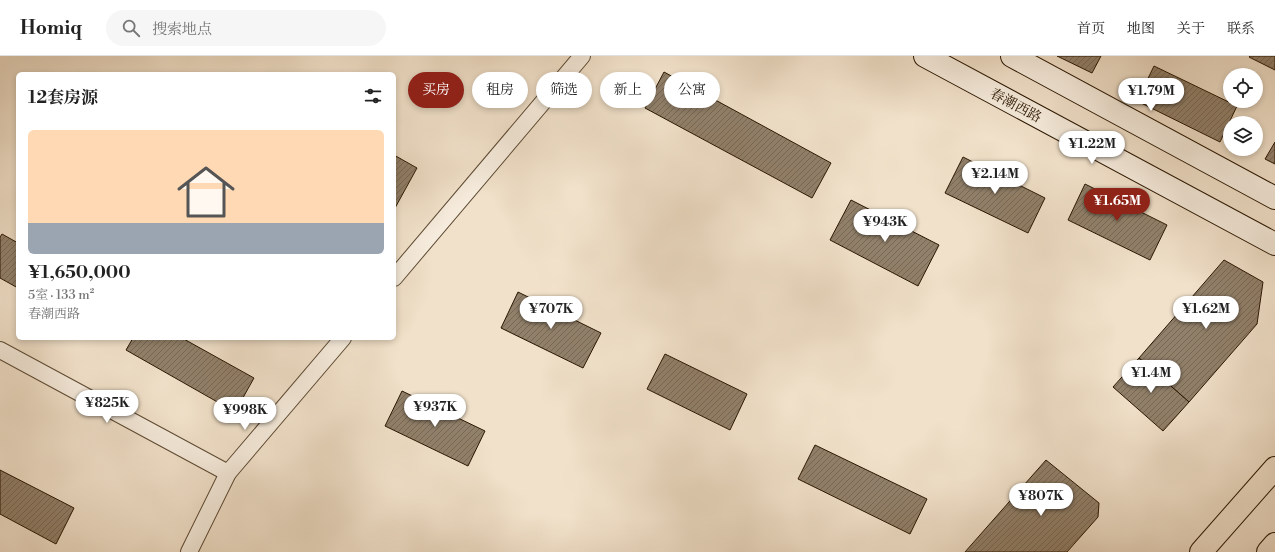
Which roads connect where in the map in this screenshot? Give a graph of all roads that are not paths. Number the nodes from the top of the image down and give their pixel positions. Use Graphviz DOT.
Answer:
graph roads {
  1 [pos="582,56"];
  2 [pos="925,56"];
  3 [pos="1012,56"];
  4 [pos="1275,198"];
  5 [pos="1275,244"];
  6 [pos="396,276"];
  7 [pos="341,340"];
  8 [pos="0,350"];
  9 [pos="1275,468"];
  10 [pos="228,473"];
  11 [pos="1275,544"];
  12 [pos="189,552"];
  13 [pos="1201,552"];
  14 [pos="1268,552"];
  1 -- 6 [label="street"];
  2 -- 5 [label="main road, 春潮西路"];
  3 -- 4 [label="main road"];
  7 -- 10 [label="street"];
  8 -- 10 [label="street"];
  9 -- 13 [label="main road"];
  10 -- 12 [label="street"];
  11 -- 14 [label="main road"];
}
